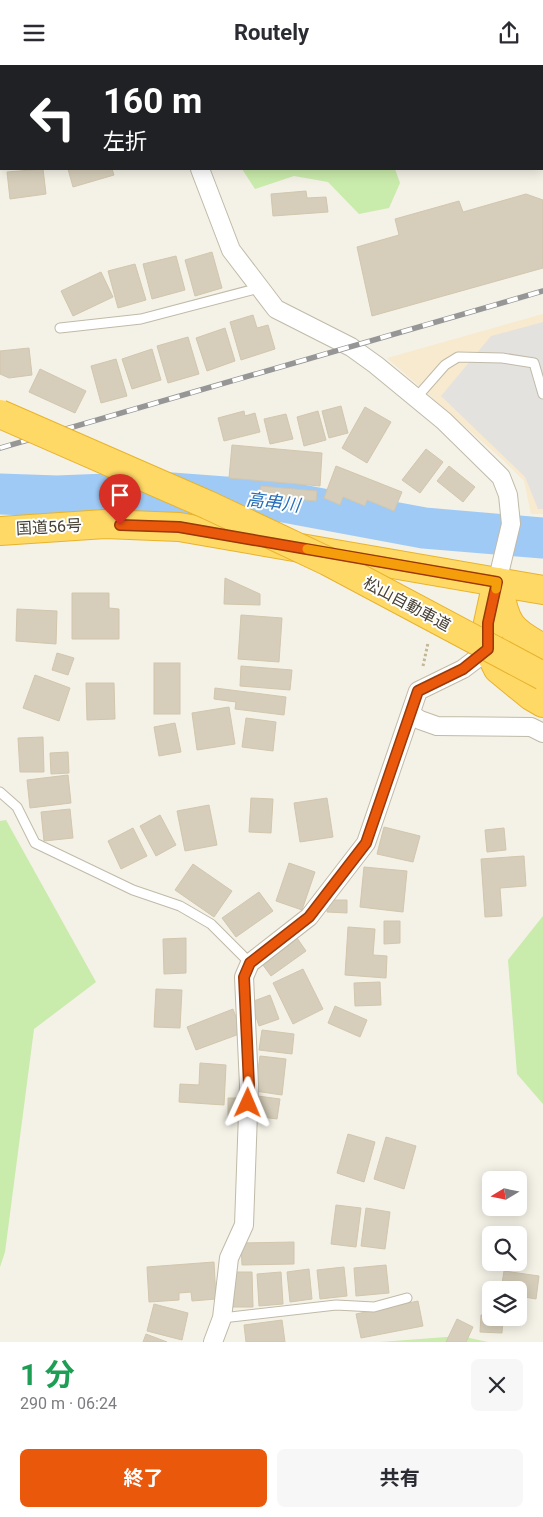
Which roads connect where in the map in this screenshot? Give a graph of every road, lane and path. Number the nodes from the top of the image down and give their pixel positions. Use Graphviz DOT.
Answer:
graph roads {
  1 [pos="200,170"];
  2 [pos="259,288"];
  3 [pos="60,328"];
  4 [pos="543,394"];
  5 [pos="416,398"];
  6 [pos="0,414"];
  7 [pos="0,531"];
  8 [pos="497,582"];
  9 [pos="543,589"];
  10 [pos="515,630"];
  11 [pos="488,648"];
  12 [pos="543,648"];
  13 [pos="543,676"];
  14 [pos="543,703"];
  15 [pos="411,714"];
  16 [pos="543,733"];
  17 [pos="0,792"];
  18 [pos="250,963"];
  19 [pos="407,1299"];
  20 [pos="222,1318"];
  21 [pos="213,1342"];
  1 -- 2 [label="street"];
  2 -- 3 [label="lane"];
  2 -- 5 [label="street"];
  4 -- 5 [label="lane"];
  5 -- 8 [label="street"];
  6 -- 11 [label="highway, 松山自動車道, bridge"];
  7 -- 8 [label="highway, 国道56号"];
  8 -- 9 [label="highway, 国道56号"];
  8 -- 10 [label="highway"];
  8 -- 11 [label="highway"];
  10 -- 11 [label="street"];
  10 -- 12 [label="highway"];
  11 -- 13 [label="highway, 松山自動車道, bridge"];
  11 -- 14 [label="highway"];
  11 -- 15 [label="street"];
  15 -- 16 [label="street"];
  15 -- 18 [label="street"];
  17 -- 18 [label="lane"];
  18 -- 20 [label="street"];
  19 -- 20 [label="lane"];
  20 -- 21 [label="street"];
}
